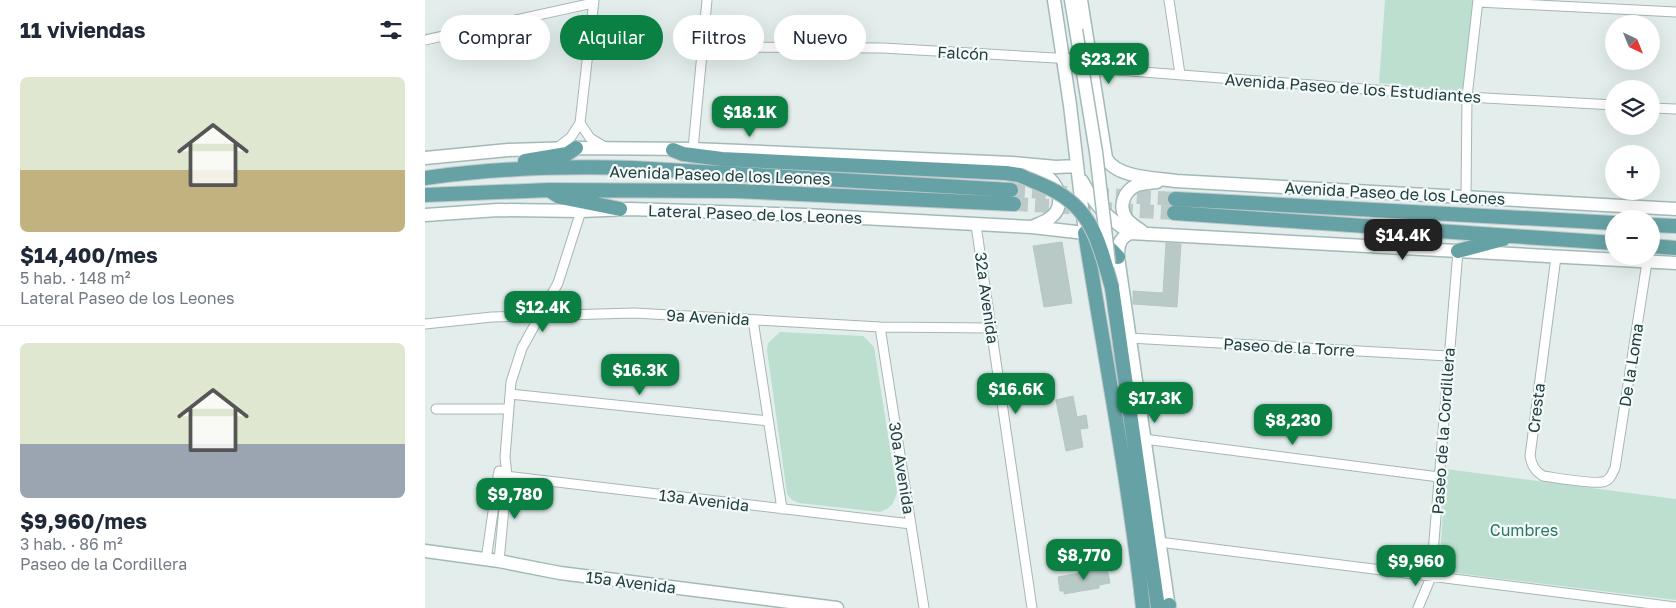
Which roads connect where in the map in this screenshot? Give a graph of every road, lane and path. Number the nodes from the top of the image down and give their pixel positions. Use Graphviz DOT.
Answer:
graph roads {
  1 [pos="707,0"];
  2 [pos="1071,0"];
  3 [pos="1081,0"];
  4 [pos="1169,0"];
  5 [pos="1478,1"];
  6 [pos="593,2"];
  7 [pos="1055,3"];
  8 [pos="1676,12"];
  9 [pos="705,15"];
  10 [pos="425,40"];
  11 [pos="764,47"];
  12 [pos="1068,59"];
  13 [pos="701,60"];
  14 [pos="1092,68"];
  15 [pos="1180,74"];
  16 [pos="1097,97"];
  17 [pos="1467,97"];
  18 [pos="1070,105"];
  19 [pos="1605,105"];
  20 [pos="1660,108"];
  21 [pos="1676,109"];
  22 [pos="579,123"];
  23 [pos="557,148"];
  24 [pos="576,148"];
  25 [pos="607,148"];
  26 [pos="673,150"];
  27 [pos="693,150"];
  28 [pos="425,158"];
  29 [pos="1012,163"];
  30 [pos="502,169"];
  31 [pos="1078,171"];
  32 [pos="425,178"];
  33 [pos="1177,181"];
  34 [pos="549,190"];
  35 [pos="1011,190"];
  36 [pos="425,195"];
  37 [pos="1466,197"];
  38 [pos="1014,204"];
  39 [pos="621,209"];
  40 [pos="1676,209"];
  41 [pos="581,211"];
  42 [pos="425,214"];
  43 [pos="1605,222"];
  44 [pos="976,225"];
  45 [pos="1660,225"];
  46 [pos="1676,226"];
  47 [pos="1032,227"];
  48 [pos="1144,232"];
  49 [pos="1085,233"];
  50 [pos="1129,233"];
  51 [pos="1513,236"];
  52 [pos="1605,242"];
  53 [pos="1660,247"];
  54 [pos="1676,248"];
  55 [pos="1458,251"];
  56 [pos="1118,257"];
  57 [pos="1556,257"];
  58 [pos="1605,260"];
  59 [pos="1660,262"];
  60 [pos="1676,263"];
  61 [pos="1090,264"];
  62 [pos="1647,265"];
  63 [pos="1112,288"];
  64 [pos="539,316"];
  65 [pos="753,320"];
  66 [pos="425,324"];
  67 [pos="881,327"];
  68 [pos="991,328"];
  69 [pos="1129,338"];
  70 [pos="1448,356"];
  71 [pos="510,394"];
  72 [pos="437,409"];
  73 [pos="509,409"];
  74 [pos="769,421"];
  75 [pos="1144,439"];
  76 [pos="1615,468"];
  77 [pos="502,476"];
  78 [pos="1439,477"];
  79 [pos="782,509"];
  80 [pos="911,524"];
  81 [pos="1159,542"];
  82 [pos="425,551"];
  83 [pos="486,560"];
  84 [pos="499,561"];
  85 [pos="1431,577"];
  86 [pos="1166,607"];
  87 [pos="1676,607"];
  88 [pos="833,608"];
  89 [pos="837,608"];
  90 [pos="924,608"];
  91 [pos="1032,608"];
  92 [pos="1143,608"];
  93 [pos="1418,608"];
  1 -- 9 [label="street"];
  2 -- 63 [label="street, bridge"];
  3 -- 14 [label="street"];
  4 -- 15 [label="street"];
  5 -- 8 [label="street"];
  5 -- 17 [label="street"];
  6 -- 10 [label="street"];
  6 -- 22 [label="street"];
  7 -- 12 [label="street"];
  11 -- 12 [label="street, Falcón"];
  12 -- 14 [label="street"];
  12 -- 18 [label="street"];
  13 -- 27 [label="street"];
  14 -- 15 [label="street, Avenida Paseo de los Estudiantes"];
  14 -- 16 [label="street"];
  15 -- 17 [label="street, Avenida Paseo de los Estudiantes"];
  16 -- 18 [label="street"];
  16 -- 33 [label="street"];
  17 -- 19 [label="street, Avenida Paseo de los Estudiantes"];
  17 -- 37 [label="street"];
  18 -- 31 [label="street"];
  20 -- 21 [label="street"];
  22 -- 23 [label="street"];
  22 -- 25 [label="street"];
  23 -- 24 [label="street"];
  23 -- 28 [label="street"];
  24 -- 25 [label="street"];
  24 -- 30 [label="main road"];
  25 -- 26 [label="street"];
  26 -- 27 [label="street"];
  26 -- 63 [label="main road, bridge"];
  27 -- 29 [label="street"];
  29 -- 31 [label="street"];
  29 -- 47 [label="street"];
  30 -- 32 [label="main road, Avenida Paseo de los Leones"];
  30 -- 35 [label="main road, Avenida Paseo de los Leones"];
  31 -- 49 [label="street"];
  31 -- 50 [label="street"];
  33 -- 37 [label="street"];
  33 -- 48 [label="street"];
  34 -- 36 [label="main road, Avenida Paseo de los Leones"];
  34 -- 38 [label="main road, Avenida Paseo de los Leones"];
  34 -- 39 [label="main road"];
  37 -- 40 [label="street"];
  39 -- 41 [label="street, Lateral Paseo de los Leones"];
  39 -- 44 [label="street, Lateral Paseo de los Leones"];
  41 -- 42 [label="street, Lateral Paseo de los Leones"];
  41 -- 64 [label="street"];
  43 -- 51 [label="main road, Avenida Paseo de los Leones"];
  44 -- 47 [label="street, Lateral Paseo de los Leones"];
  44 -- 68 [label="street, 32a Avenida"];
  45 -- 46 [label="main road"];
  47 -- 49 [label="street, Lateral Paseo de los Leones"];
  48 -- 50 [label="street"];
  48 -- 55 [label="street"];
  49 -- 61 [label="main road"];
  50 -- 56 [label="street"];
  51 -- 52 [label="main road, Avenida Paseo de los Leones"];
  51 -- 55 [label="main road"];
  53 -- 54 [label="main road"];
  55 -- 57 [label="street"];
  55 -- 70 [label="street, Paseo de la Cordillera"];
  56 -- 61 [label="main road"];
  56 -- 69 [label="street"];
  57 -- 58 [label="street"];
  57 -- 76 [label="street, Cresta"];
  59 -- 60 [label="street"];
  61 -- 92 [label="main road"];
  62 -- 76 [label="street, De la Loma"];
  63 -- 86 [label="main road"];
  64 -- 65 [label="street, 9a Avenida"];
  64 -- 66 [label="street, 9a Avenida"];
  64 -- 71 [label="street"];
  65 -- 67 [label="street, 9a Avenida"];
  65 -- 74 [label="street"];
  67 -- 68 [label="street, 9a Avenida"];
  67 -- 80 [label="street, 30a Avenida"];
  68 -- 91 [label="street, 32a Avenida"];
  69 -- 70 [label="street, Paseo de la Torre"];
  69 -- 75 [label="street"];
  70 -- 78 [label="street, Paseo de la Cordillera"];
  71 -- 73 [label="street"];
  71 -- 74 [label="street"];
  72 -- 73 [label="street"];
  73 -- 77 [label="street"];
  74 -- 79 [label="street"];
  75 -- 78 [label="street"];
  75 -- 81 [label="street"];
  77 -- 79 [label="street, 13a Avenida"];
  77 -- 83 [label="street"];
  77 -- 84 [label="street"];
  78 -- 85 [label="street, Paseo de la Cordillera"];
  79 -- 80 [label="street, 13a Avenida"];
  80 -- 90 [label="street, 30a Avenida"];
  81 -- 85 [label="street"];
  81 -- 86 [label="street"];
  82 -- 83 [label="street, 15a Avenida"];
  83 -- 84 [label="street, 15a Avenida"];
  84 -- 88 [label="street, 15a Avenida"];
  85 -- 87 [label="street"];
  85 -- 93 [label="street, Paseo de la Cordillera"];
  88 -- 89 [label="street, 15a Avenida"];
}
